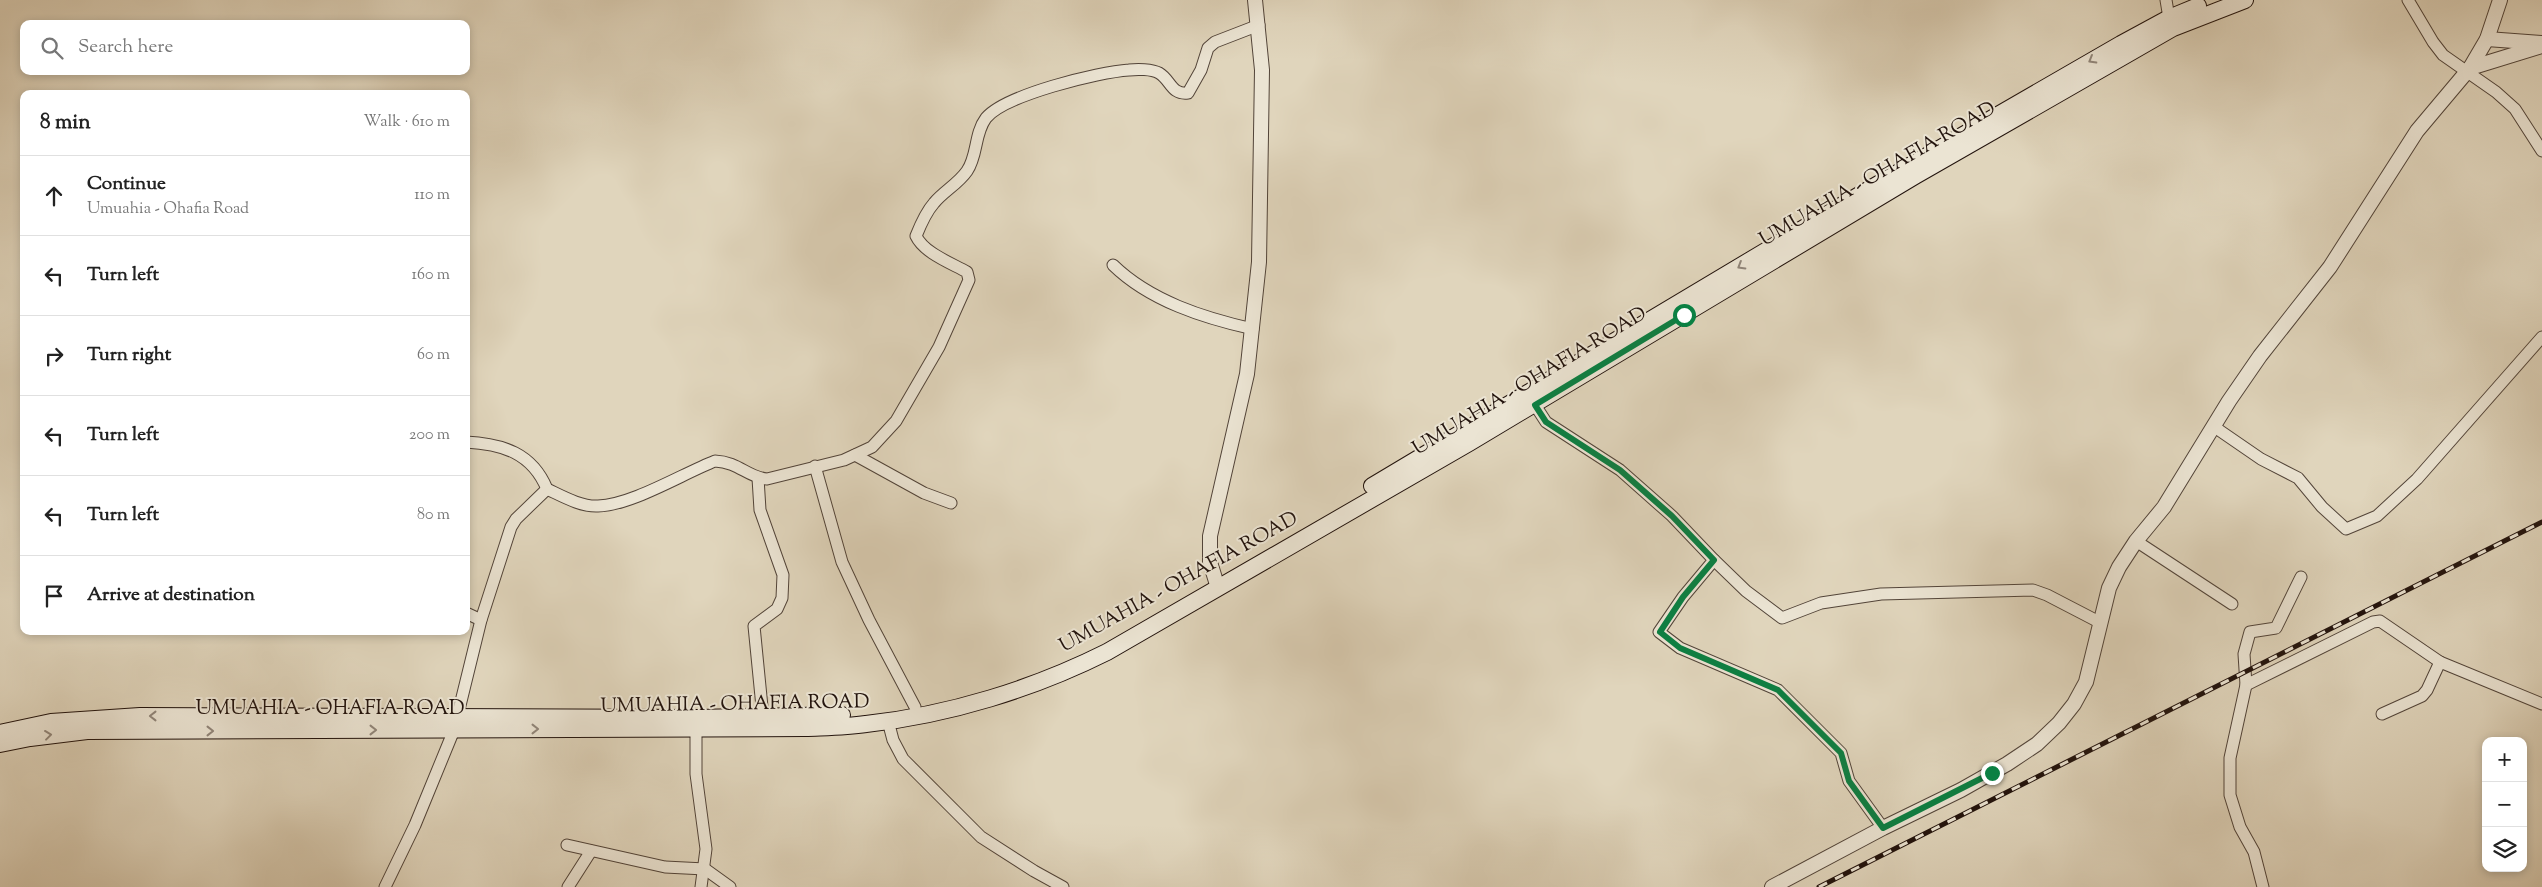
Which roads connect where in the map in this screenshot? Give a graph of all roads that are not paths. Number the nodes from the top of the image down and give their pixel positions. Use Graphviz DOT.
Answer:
graph roads {
  1 [pos="1255,0"];
  2 [pos="2166,0"];
  3 [pos="2214,0"];
  4 [pos="2245,0"];
  5 [pos="2408,0"];
  6 [pos="2500,0"];
  7 [pos="2168,18"];
  8 [pos="1259,25"];
  9 [pos="2487,39"];
  10 [pos="2542,45"];
  11 [pos="2123,50"];
  12 [pos="2468,70"];
  13 [pos="2542,151"];
  14 [pos="1113,265"];
  15 [pos="1253,329"];
  16 [pos="2542,337"];
  17 [pos="1535,405"];
  18 [pos="2213,426"];
  19 [pos="470,442"];
  20 [pos="855,455"];
  21 [pos="815,466"];
  22 [pos="758,478"];
  23 [pos="547,489"];
  24 [pos="951,503"];
  25 [pos="2136,541"];
  26 [pos="1714,560"];
  27 [pos="2301,576"];
  28 [pos="1216,584"];
  29 [pos="2232,604"];
  30 [pos="470,615"];
  31 [pos="481,620"];
  32 [pos="2101,623"];
  33 [pos="2440,662"];
  34 [pos="2246,684"];
  35 [pos="2542,704"];
  36 [pos="916,707"];
  37 [pos="2382,714"];
  38 [pos="763,717"];
  39 [pos="888,721"];
  40 [pos="456,723"];
  41 [pos="696,729"];
  42 [pos="0,733"];
  43 [pos="0,744"];
  44 [pos="1883,828"];
  45 [pos="567,845"];
  46 [pos="591,850"];
  47 [pos="704,869"];
  48 [pos="385,887"];
  49 [pos="568,887"];
  50 [pos="702,887"];
  51 [pos="730,887"];
  52 [pos="1063,887"];
  53 [pos="1772,887"];
  54 [pos="2263,887"];
  1 -- 8 [label="street"];
  2 -- 7 [label="street"];
  3 -- 7 [label="main road, UMUAHIA - OHAFIA ROAD"];
  4 -- 11 [label="main road, UMUAHIA - OHAFIA ROAD"];
  5 -- 12 [label="street"];
  6 -- 9 [label="street"];
  7 -- 11 [label="main road, UMUAHIA - OHAFIA ROAD"];
  8 -- 15 [label="street"];
  8 -- 20 [label="street"];
  9 -- 10 [label="street"];
  9 -- 12 [label="street"];
  10 -- 12 [label="street"];
  11 -- 17 [label="main road, UMUAHIA - OHAFIA ROAD"];
  11 -- 28 [label="main road, UMUAHIA - OHAFIA ROAD, one-way"];
  12 -- 13 [label="street"];
  12 -- 18 [label="street"];
  14 -- 15 [label="street"];
  15 -- 28 [label="street"];
  16 -- 18 [label="street"];
  17 -- 26 [label="street"];
  17 -- 28 [label="main road, UMUAHIA - OHAFIA ROAD"];
  18 -- 25 [label="street"];
  19 -- 23 [label="street"];
  20 -- 21 [label="street"];
  20 -- 24 [label="street"];
  21 -- 22 [label="street"];
  21 -- 36 [label="street"];
  22 -- 23 [label="street"];
  22 -- 38 [label="street"];
  23 -- 31 [label="street"];
  25 -- 29 [label="street"];
  25 -- 32 [label="street"];
  26 -- 32 [label="street"];
  26 -- 44 [label="street"];
  27 -- 34 [label="street"];
  28 -- 36 [label="main road, UMUAHIA - OHAFIA ROAD"];
  28 -- 39 [label="main road, UMUAHIA - OHAFIA ROAD"];
  30 -- 31 [label="street"];
  31 -- 40 [label="street"];
  32 -- 44 [label="street"];
  33 -- 34 [label="street"];
  33 -- 35 [label="street"];
  33 -- 37 [label="street"];
  34 -- 54 [label="street"];
  36 -- 38 [label="main road, UMUAHIA - OHAFIA ROAD"];
  38 -- 40 [label="main road, UMUAHIA - OHAFIA ROAD"];
  39 -- 41 [label="main road, UMUAHIA - OHAFIA ROAD"];
  39 -- 52 [label="street"];
  40 -- 41 [label="main road, UMUAHIA - OHAFIA ROAD, one-way"];
  40 -- 42 [label="main road, UMUAHIA - OHAFIA ROAD, one-way"];
  43 -- 40 [label="main road, UMUAHIA - OHAFIA ROAD, one-way"];
  40 -- 48 [label="street"];
  41 -- 47 [label="street"];
  44 -- 53 [label="street"];
  45 -- 46 [label="street"];
  46 -- 47 [label="street"];
  46 -- 49 [label="street"];
  47 -- 50 [label="street"];
  47 -- 51 [label="street"];
}
